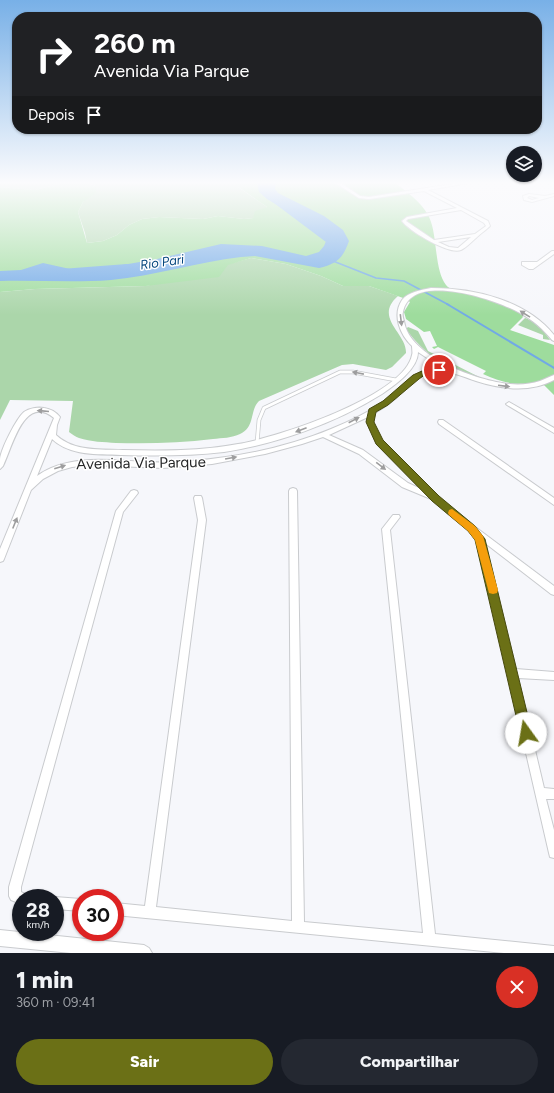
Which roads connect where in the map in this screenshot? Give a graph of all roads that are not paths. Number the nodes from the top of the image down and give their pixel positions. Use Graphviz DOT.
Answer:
graph roads {
  1 [pos="410,226"];
  2 [pos="487,226"];
  3 [pos="476,235"];
  4 [pos="435,242"];
  5 [pos="554,252"];
  6 [pos="538,263"];
  7 [pos="554,339"];
  8 [pos="415,345"];
  9 [pos="455,372"];
  10 [pos="554,377"];
  11 [pos="396,380"];
  12 [pos="509,404"];
  13 [pos="372,411"];
  14 [pos="441,422"];
  15 [pos="54,426"];
  16 [pos="554,430"];
  17 [pos="322,434"];
  18 [pos="257,443"];
  19 [pos="0,466"];
  20 [pos="28,489"];
  21 [pos="293,491"];
  22 [pos="134,493"];
  23 [pos="198,498"];
  24 [pos="435,499"];
  25 [pos="554,502"];
  26 [pos="396,517"];
  27 [pos="471,528"];
  28 [pos="2,551"];
  29 [pos="0,559"];
  30 [pos="554,591"];
  31 [pos="512,673"];
  32 [pos="554,676"];
  33 [pos="540,793"];
  34 [pos="554,794"];
  35 [pos="554,853"];
  36 [pos="15,889"];
  37 [pos="124,909"];
  38 [pos="150,912"];
  39 [pos="298,927"];
  40 [pos="0,938"];
  41 [pos="430,940"];
  42 [pos="554,952"];
  43 [pos="144,953"];
  1 -- 4 [label="street"];
  2 -- 3 [label="street"];
  3 -- 4 [label="street"];
  3 -- 4 [label="street"];
  5 -- 6 [label="street"];
  7 -- 8 [label="street, Avenida Via Parque, one-way"];
  8 -- 9 [label="street, Avenida Via Parque"];
  8 -- 11 [label="street, Avenida Via Parque"];
  9 -- 10 [label="street, Avenida Via Parque, one-way"];
  9 -- 13 [label="street, Avenida Via Parque"];
  11 -- 18 [label="street, Avenida Via Parque, one-way"];
  11 -- 18 [label="lane, one-way"];
  12 -- 16 [label="street"];
  17 -- 13 [label="street, Avenida Via Parque, one-way"];
  13 -- 24 [label="street"];
  14 -- 25 [label="street"];
  15 -- 18 [label="street, Avenida Via Parque"];
  15 -- 19 [label="street, one-way"];
  15 -- 20 [label="street"];
  20 -- 17 [label="street, Avenida Via Parque, one-way"];
  17 -- 24 [label="street, one-way"];
  28 -- 20 [label="street, one-way"];
  21 -- 39 [label="street"];
  22 -- 36 [label="street"];
  23 -- 38 [label="street"];
  24 -- 27 [label="street"];
  26 -- 41 [label="street"];
  27 -- 30 [label="street"];
  27 -- 31 [label="street"];
  28 -- 29 [label="street"];
  31 -- 32 [label="street"];
  31 -- 33 [label="street"];
  33 -- 34 [label="street"];
  33 -- 35 [label="street"];
  37 -- 38 [label="street"];
  38 -- 39 [label="street"];
  39 -- 41 [label="street"];
  40 -- 43 [label="street"];
  41 -- 42 [label="street"];
}
